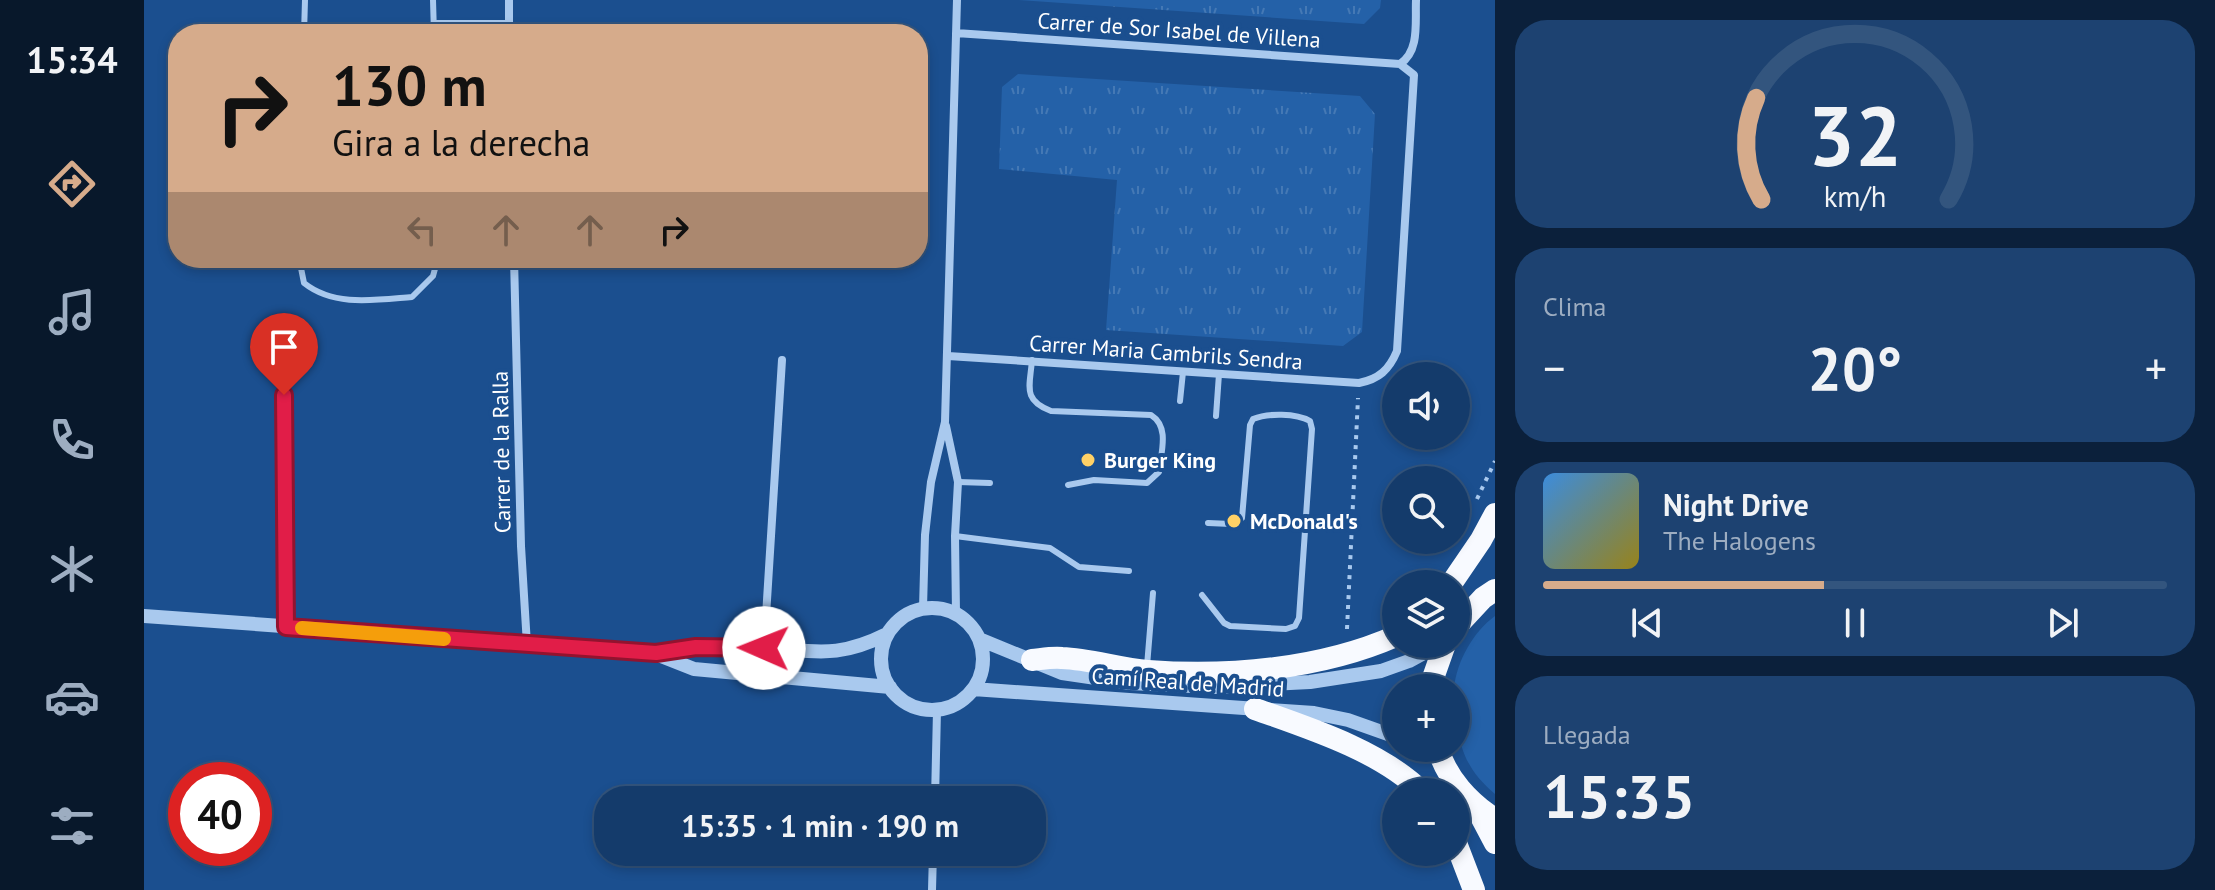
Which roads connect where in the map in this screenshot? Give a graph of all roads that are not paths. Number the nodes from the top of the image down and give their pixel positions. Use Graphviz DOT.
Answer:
graph roads {
  1 [pos="305,0"];
  2 [pos="433,0"];
  3 [pos="509,0"];
  4 [pos="957,0"];
  5 [pos="1416,0"];
  6 [pos="434,23"];
  7 [pos="509,23"];
  8 [pos="304,24"];
  9 [pos="956,33"];
  10 [pos="1400,64"];
  11 [pos="301,268"];
  12 [pos="435,268"];
  13 [pos="514,268"];
  14 [pos="284,337"];
  15 [pos="948,356"];
  16 [pos="782,360"];
  17 [pos="1032,360"];
  18 [pos="1183,372"];
  19 [pos="1219,374"];
  20 [pos="1180,401"];
  21 [pos="1216,416"];
  22 [pos="945,422"];
  23 [pos="958,482"];
  24 [pos="990,483"];
  25 [pos="1068,485"];
  26 [pos="1495,514"];
  27 [pos="1208,523"];
  28 [pos="955,536"];
  29 [pos="1461,570"];
  30 [pos="1129,571"];
  31 [pos="1495,590"];
  32 [pos="1153,593"];
  33 [pos="1202,595"];
  34 [pos="923,608"];
  35 [pos="1470,612"];
  36 [pos="956,614"];
  37 [pos="144,616"];
  38 [pos="286,627"];
  39 [pos="887,634"];
  40 [pos="979,639"];
  41 [pos="1382,642"];
  42 [pos="527,645"];
  43 [pos="764,648"];
  44 [pos="656,653"];
  45 [pos="1415,658"];
  46 [pos="1032,660"];
  47 [pos="1147,671"];
  48 [pos="890,687"];
  49 [pos="973,689"];
  50 [pos="1255,709"];
  51 [pos="937,710"];
  52 [pos="1382,732"];
  53 [pos="1441,762"];
  54 [pos="1408,778"];
  55 [pos="935,786"];
  56 [pos="1486,814"];
  57 [pos="1495,843"];
  58 [pos="933,866"];
  59 [pos="1465,866"];
  60 [pos="932,890"];
  61 [pos="1474,890"];
  1 -- 8 [label="lane"];
  2 -- 6 [label="lane"];
  3 -- 7 [label="street"];
  4 -- 9 [label="street"];
  5 -- 10 [label="street"];
  6 -- 7 [label="lane"];
  9 -- 10 [label="street, Carrer de Sor Isabel de Villena"];
  9 -- 15 [label="street"];
  10 -- 19 [label="street, Carrer Maria Cambrils Sendra"];
  11 -- 12 [label="lane"];
  13 -- 42 [label="street, Carrer de la Ralla"];
  14 -- 38 [label="lane"];
  15 -- 17 [label="street, Carrer Maria Cambrils Sendra"];
  15 -- 22 [label="street"];
  16 -- 43 [label="street"];
  17 -- 18 [label="street, Carrer Maria Cambrils Sendra"];
  17 -- 25 [label="lane"];
  18 -- 19 [label="street, Carrer Maria Cambrils Sendra"];
  18 -- 20 [label="lane"];
  19 -- 21 [label="lane"];
  22 -- 23 [label="street"];
  22 -- 34 [label="street"];
  23 -- 24 [label="lane"];
  23 -- 28 [label="street"];
  26 -- 29 [label="highway"];
  27 -- 33 [label="lane"];
  28 -- 30 [label="lane"];
  28 -- 36 [label="street"];
  31 -- 35 [label="highway"];
  32 -- 47 [label="lane"];
  34 -- 36 [label="street"];
  34 -- 39 [label="street"];
  36 -- 40 [label="street"];
  37 -- 38 [label="street"];
  38 -- 42 [label="street"];
  39 -- 43 [label="street"];
  39 -- 48 [label="street"];
  40 -- 46 [label="street, Camí Real de Madrid"];
  40 -- 49 [label="street"];
  41 -- 47 [label="highway"];
  42 -- 44 [label="street"];
  43 -- 44 [label="street"];
  44 -- 48 [label="street"];
  45 -- 46 [label="street, Camí Real de Madrid"];
  46 -- 47 [label="highway"];
  48 -- 51 [label="street"];
  49 -- 50 [label="street, Camí Real de Madrid"];
  49 -- 51 [label="street"];
  50 -- 52 [label="street, Camí Real de Madrid"];
  50 -- 54 [label="highway"];
  51 -- 55 [label="street"];
  53 -- 56 [label="highway"];
  56 -- 57 [label="highway"];
  58 -- 60 [label="street"];
  59 -- 61 [label="highway"];
}
